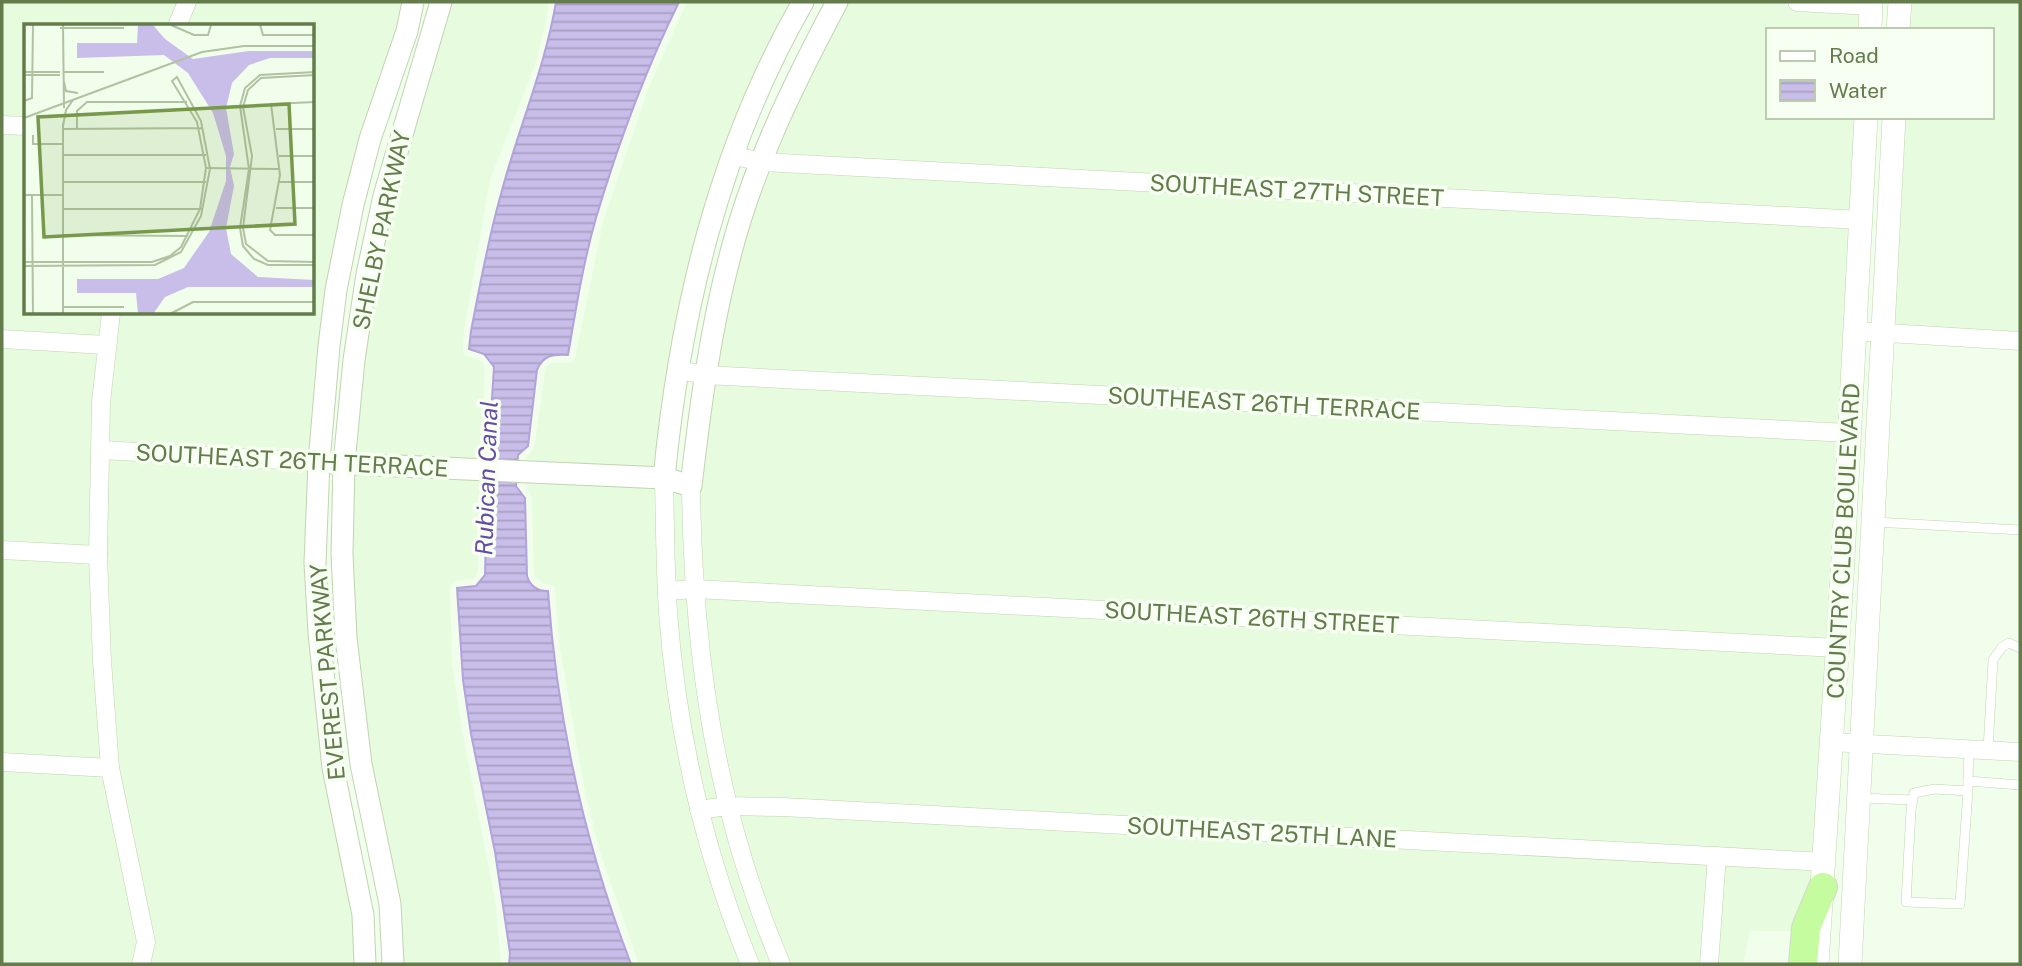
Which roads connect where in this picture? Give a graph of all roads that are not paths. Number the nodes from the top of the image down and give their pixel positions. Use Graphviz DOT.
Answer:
graph roads {
  1 [pos="187,2"];
  2 [pos="414,2"];
  3 [pos="441,2"];
  4 [pos="803,2"];
  5 [pos="836,2"];
  6 [pos="1797,2"];
  7 [pos="1900,2"];
  8 [pos="1871,4"];
  9 [pos="178,24"];
  10 [pos="1870,28"];
  11 [pos="1898,28"];
  12 [pos="1866,119"];
  13 [pos="1894,119"];
  14 [pos="2,125"];
  15 [pos="24,126"];
  16 [pos="733,155"];
  17 [pos="760,162"];
  18 [pos="1861,220"];
  19 [pos="111,315"];
  20 [pos="1854,331"];
  21 [pos="1883,333"];
  22 [pos="2,340"];
  23 [pos="2020,341"];
  24 [pos="106,345"];
  25 [pos="679,370"];
  26 [pos="705,375"];
  27 [pos="1849,433"];
  28 [pos="101,450"];
  29 [pos="319,462"];
  30 [pos="344,463"];
  31 [pos="664,478"];
  32 [pos="691,486"];
  33 [pos="1874,522"];
  34 [pos="2020,530"];
  35 [pos="2,550"];
  36 [pos="98,555"];
  37 [pos="695,590"];
  38 [pos="667,591"];
  39 [pos="1838,648"];
  40 [pos="2020,648"];
  41 [pos="1831,741"];
  42 [pos="1861,743"];
  43 [pos="1969,749"];
  44 [pos="1989,750"];
  45 [pos="2020,752"];
  46 [pos="2,762"];
  47 [pos="110,768"];
  48 [pos="2020,785"];
  49 [pos="1968,786"];
  50 [pos="1859,798"];
  51 [pos="1913,800"];
  52 [pos="727,806"];
  53 [pos="699,810"];
  54 [pos="1717,856"];
  55 [pos="382,868"];
  56 [pos="355,873"];
  57 [pos="1824,874"];
  58 [pos="141,964"];
  59 [pos="365,964"];
  60 [pos="393,964"];
  61 [pos="750,964"];
  62 [pos="781,964"];
  63 [pos="1709,964"];
  64 [pos="1803,964"];
  65 [pos="1817,964"];
  66 [pos="1850,964"];
  1 -- 9 [label="street"];
  2 -- 29 [label="street, SHELBY PARKWAY"];
  3 -- 30 [label="street, SHELBY PARKWAY"];
  4 -- 16 [label="street"];
  5 -- 17 [label="street"];
  6 -- 8 [label="street"];
  7 -- 11 [label="main road"];
  8 -- 10 [label="main road"];
  12 -- 18 [label="main road, COUNTRY CLUB BOULEVARD"];
  13 -- 21 [label="main road, COUNTRY CLUB BOULEVARD"];
  14 -- 15 [label="street"];
  16 -- 17 [label="street, SOUTHEAST 27TH STREET"];
  16 -- 25 [label="street"];
  17 -- 18 [label="street, SOUTHEAST 27TH STREET"];
  17 -- 26 [label="street"];
  18 -- 20 [label="main road, COUNTRY CLUB BOULEVARD"];
  19 -- 24 [label="street"];
  20 -- 21 [label="street"];
  20 -- 27 [label="main road, COUNTRY CLUB BOULEVARD"];
  21 -- 23 [label="street"];
  21 -- 33 [label="main road, COUNTRY CLUB BOULEVARD"];
  22 -- 24 [label="street"];
  24 -- 28 [label="street"];
  25 -- 26 [label="street, SOUTHEAST 26TH TERRACE"];
  25 -- 31 [label="street"];
  26 -- 27 [label="street, SOUTHEAST 26TH TERRACE"];
  26 -- 32 [label="street"];
  27 -- 39 [label="main road, COUNTRY CLUB BOULEVARD"];
  28 -- 29 [label="street, SOUTHEAST 26TH TERRACE"];
  28 -- 36 [label="street"];
  29 -- 30 [label="street, SOUTHEAST 26TH TERRACE"];
  29 -- 56 [label="street, EVEREST PARKWAY"];
  30 -- 31 [label="street, SOUTHEAST 26TH TERRACE"];
  30 -- 55 [label="street, EVEREST PARKWAY"];
  31 -- 32 [label="street, SOUTHEAST 26TH TERRACE"];
  31 -- 38 [label="street"];
  32 -- 37 [label="street"];
  33 -- 34 [label="lane"];
  33 -- 42 [label="main road, COUNTRY CLUB BOULEVARD"];
  35 -- 36 [label="street"];
  36 -- 47 [label="street"];
  37 -- 38 [label="street, SOUTHEAST 26TH STREET"];
  37 -- 39 [label="street, SOUTHEAST 26TH STREET"];
  37 -- 52 [label="street"];
  38 -- 53 [label="street"];
  39 -- 41 [label="main road, COUNTRY CLUB BOULEVARD"];
  40 -- 44 [label="lane"];
  41 -- 42 [label="street"];
  41 -- 57 [label="main road, COUNTRY CLUB BOULEVARD"];
  42 -- 43 [label="street"];
  42 -- 50 [label="main road, COUNTRY CLUB BOULEVARD"];
  43 -- 44 [label="street"];
  43 -- 49 [label="lane"];
  44 -- 45 [label="street"];
  46 -- 47 [label="street"];
  47 -- 58 [label="street"];
  48 -- 49 [label="lane"];
  49 -- 51 [label="lane"];
  49 -- 51 [label="lane"];
  50 -- 51 [label="lane"];
  50 -- 66 [label="main road, COUNTRY CLUB BOULEVARD"];
  52 -- 53 [label="street, SOUTHEAST 25TH LANE"];
  52 -- 54 [label="street, SOUTHEAST 25TH LANE"];
  52 -- 62 [label="street"];
  53 -- 61 [label="street"];
  54 -- 57 [label="street, SOUTHEAST 25TH LANE"];
  54 -- 63 [label="street"];
  55 -- 56 [label="street"];
  55 -- 60 [label="street, EVEREST PARKWAY"];
  56 -- 59 [label="street, EVEREST PARKWAY"];
  57 -- 64 [label="highway"];
  57 -- 65 [label="main road, COUNTRY CLUB BOULEVARD"];
}
